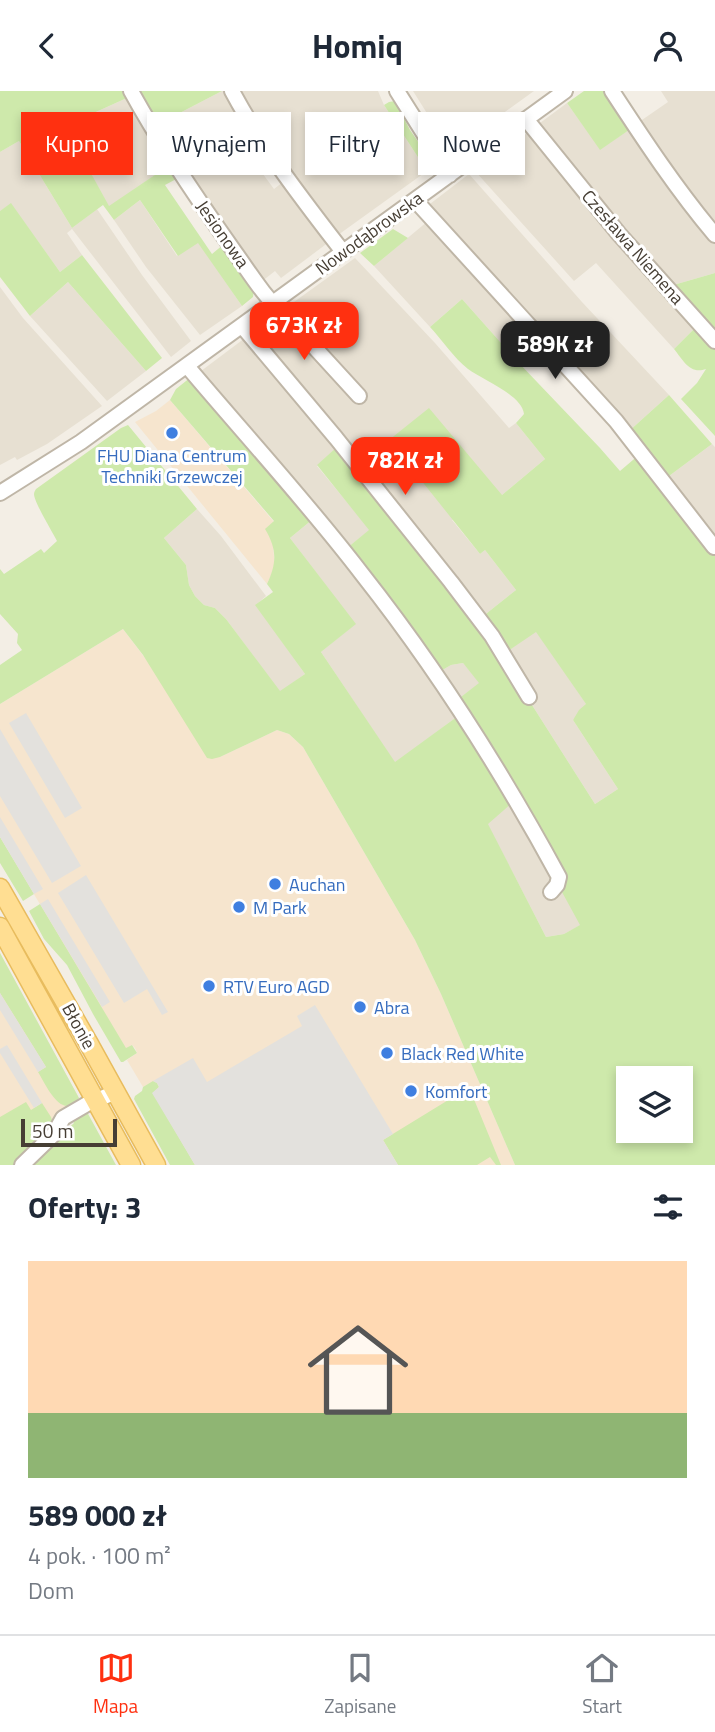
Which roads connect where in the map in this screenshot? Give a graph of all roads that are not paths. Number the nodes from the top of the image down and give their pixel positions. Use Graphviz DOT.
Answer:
graph roads {
  1 [pos="131,91"];
  2 [pos="232,91"];
  3 [pos="397,91"];
  4 [pos="565,91"];
  5 [pos="612,91"];
  6 [pos="526,119"];
  7 [pos="418,124"];
  8 [pos="450,175"];
  9 [pos="415,200"];
  10 [pos="715,235"];
  11 [pos="343,252"];
  12 [pos="272,304"];
  13 [pos="242,326"];
  14 [pos="715,341"];
  15 [pos="187,366"];
  16 [pos="359,396"];
  17 [pos="0,493"];
  18 [pos="714,547"];
  19 [pos="529,697"];
  20 [pos="0,888"];
  21 [pos="551,892"];
  22 [pos="0,927"];
  23 [pos="116,1092"];
  24 [pos="96,1100"];
  25 [pos="22,1165"];
  26 [pos="131,1165"];
  27 [pos="156,1165"];
  1 -- 12 [label="street, Jesionowa"];
  2 -- 11 [label="street"];
  3 -- 7 [label="street"];
  4 -- 6 [label="street, Nowodąbrowska"];
  5 -- 10 [label="street"];
  6 -- 14 [label="street, Czesława Niemena"];
  8 -- 9 [label="street, Nowodąbrowska"];
  9 -- 11 [label="street, Nowodąbrowska"];
  9 -- 18 [label="street"];
  11 -- 12 [label="street, Nowodąbrowska"];
  12 -- 13 [label="street, Nowodąbrowska"];
  12 -- 16 [label="street, Jesionowa"];
  13 -- 15 [label="street, Nowodąbrowska"];
  13 -- 19 [label="street"];
  15 -- 17 [label="street, Nowodąbrowska"];
  15 -- 21 [label="street"];
  20 -- 23 [label="main road, Błonie"];
  22 -- 24 [label="main road, Błonie"];
  23 -- 24 [label="street"];
  23 -- 27 [label="main road, Błonie"];
  24 -- 25 [label="street"];
  24 -- 26 [label="main road, Błonie"];
}
